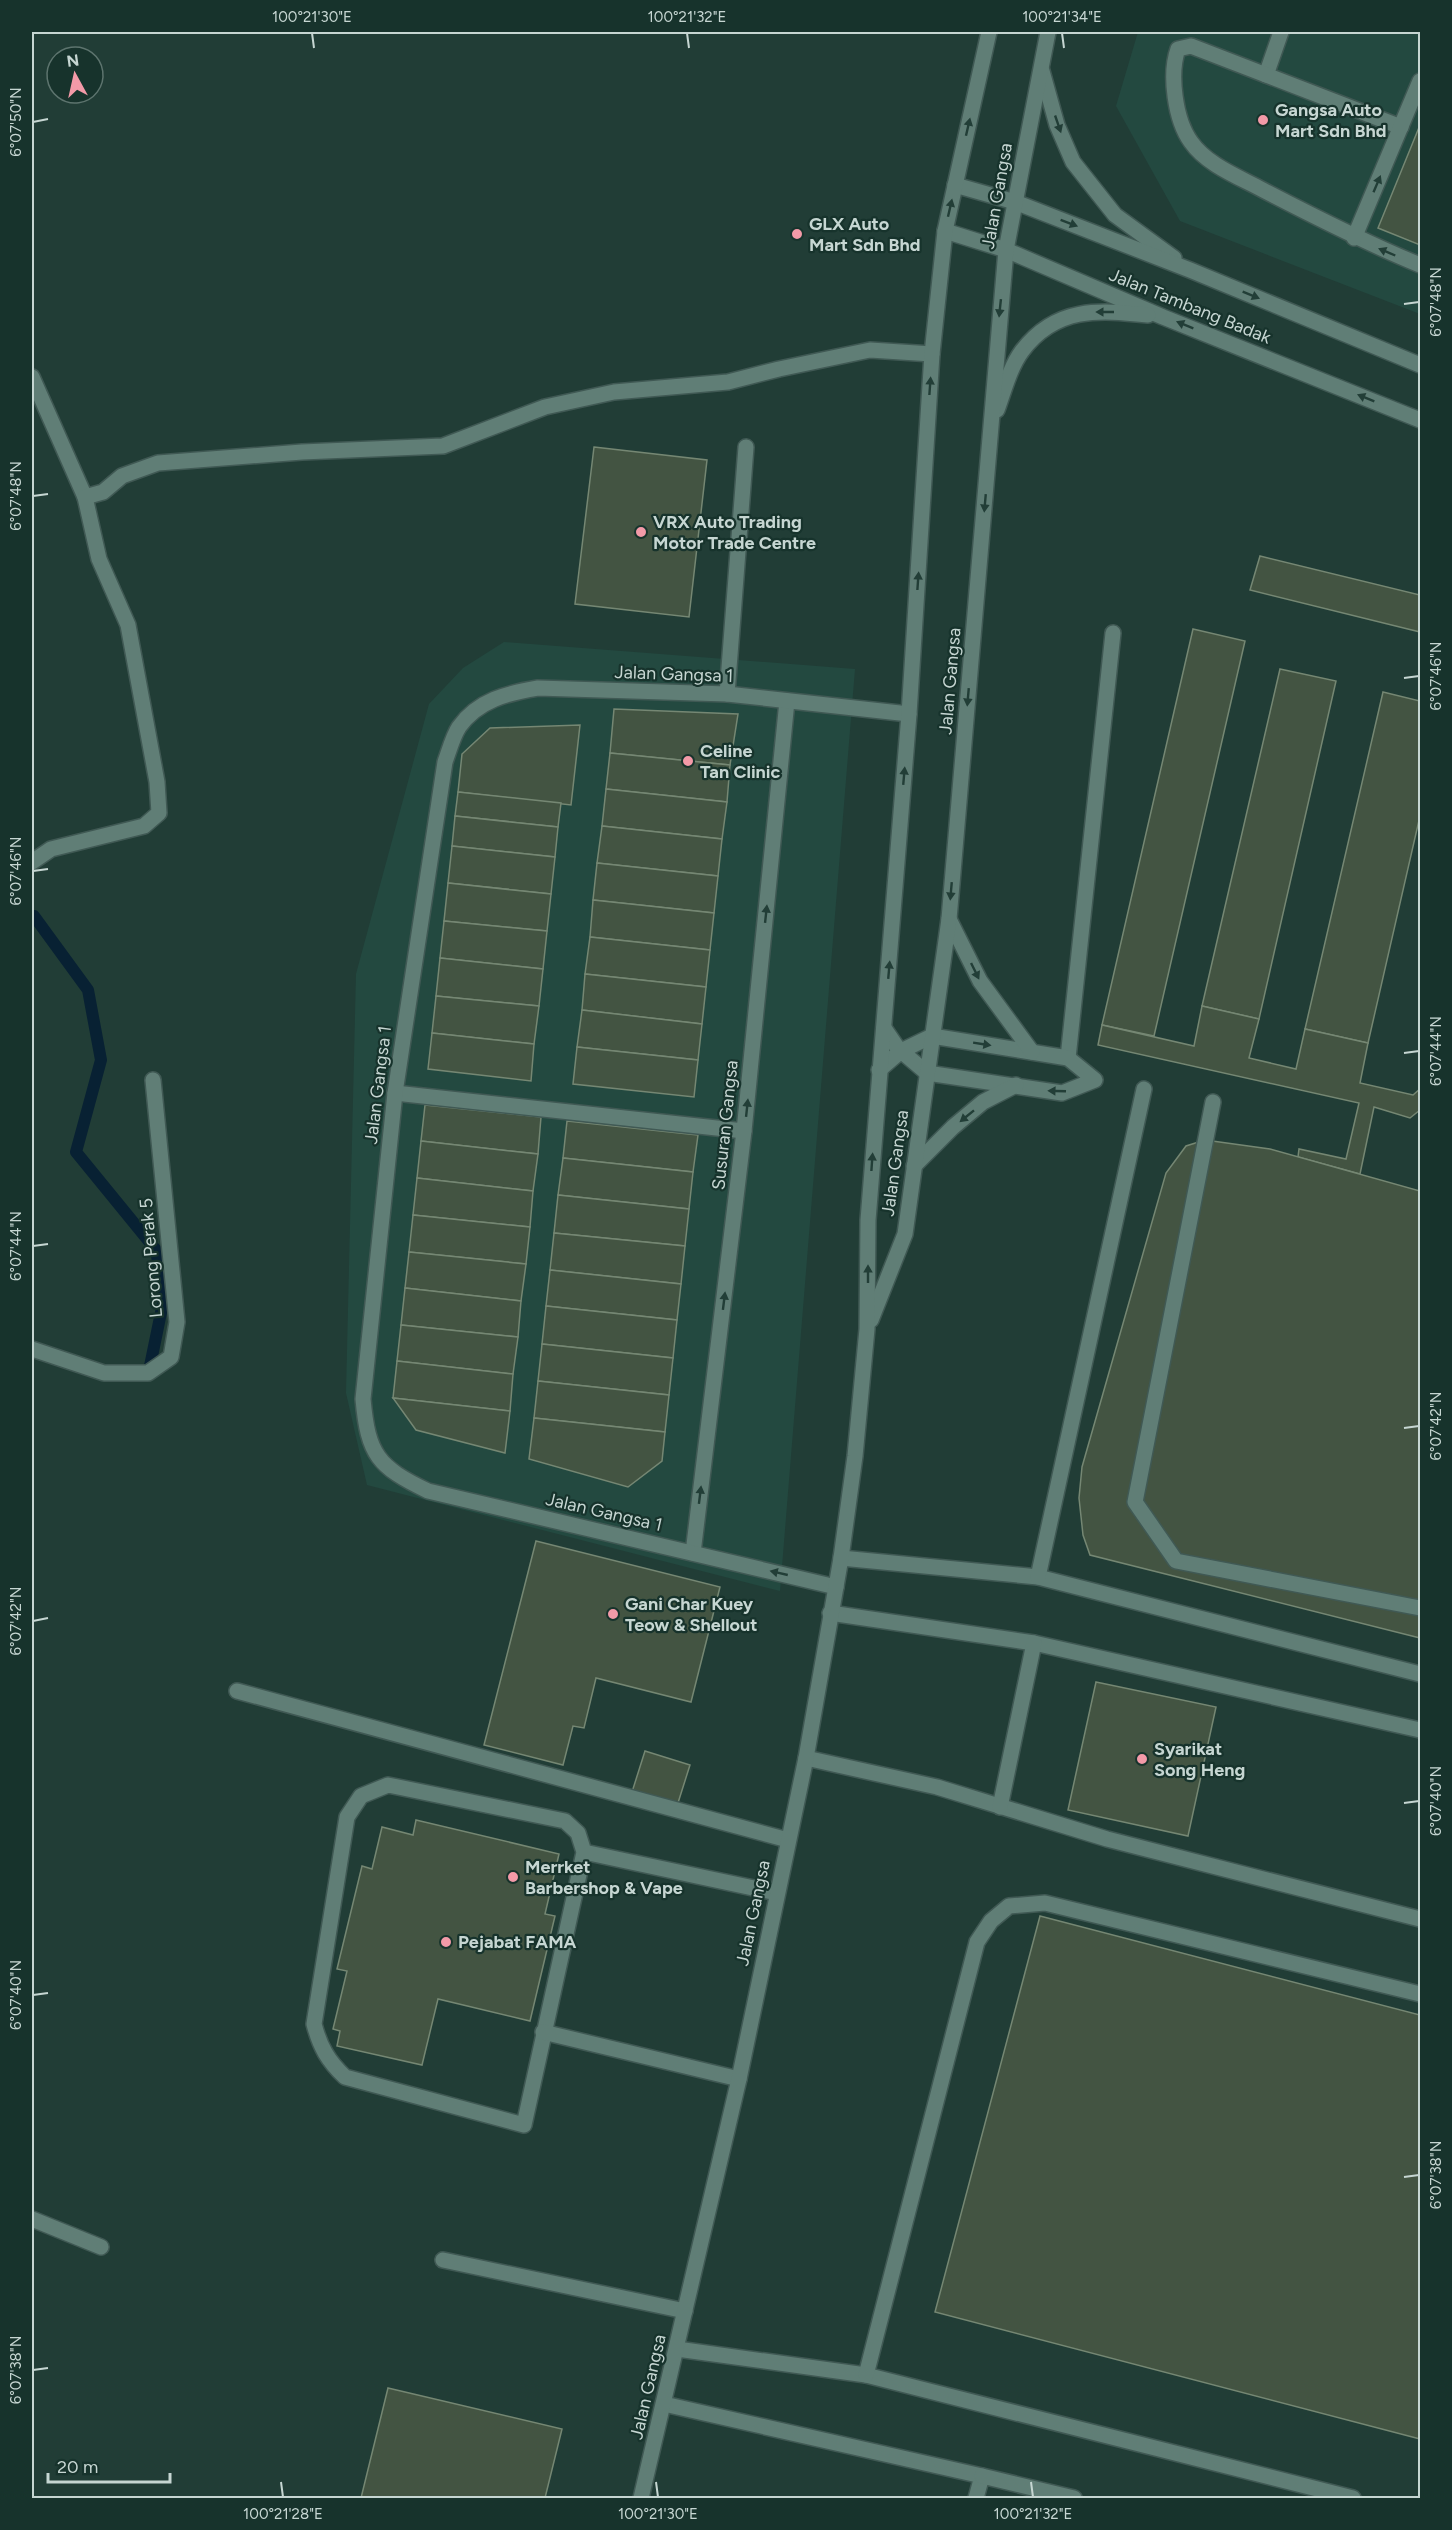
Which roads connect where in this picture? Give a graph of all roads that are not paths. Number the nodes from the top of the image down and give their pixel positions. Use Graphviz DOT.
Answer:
graph roads {
  1 [pos="989,32"];
  2 [pos="1048,32"];
  3 [pos="1281,32"];
  4 [pos="1041,68"];
  5 [pos="1266,75"];
  6 [pos="1420,81"];
  7 [pos="1401,127"];
  8 [pos="955,184"];
  9 [pos="1015,202"];
  10 [pos="945,231"];
  11 [pos="1354,238"];
  12 [pos="1006,250"];
  13 [pos="1420,265"];
  14 [pos="1190,270"];
  15 [pos="1163,316"];
  16 [pos="932,354"];
  17 [pos="1420,364"];
  18 [pos="32,377"];
  19 [pos="1420,420"];
  20 [pos="991,426"];
  21 [pos="746,447"];
  22 [pos="85,497"];
  23 [pos="1113,633"];
  24 [pos="727,694"];
  25 [pos="787,701"];
  26 [pos="909,714"];
  27 [pos="32,862"];
  28 [pos="949,919"];
  29 [pos="884,1028"];
  30 [pos="932,1036"];
  31 [pos="901,1052"];
  32 [pos="1032,1052"];
  33 [pos="1068,1058"];
  34 [pos="879,1070"];
  35 [pos="927,1073"];
  36 [pos="153,1080"];
  37 [pos="1016,1085"];
  38 [pos="1144,1089"];
  39 [pos="395,1093"];
  40 [pos="1213,1102"];
  41 [pos="744,1131"];
  42 [pos="914,1166"];
  43 [pos="867,1329"];
  44 [pos="32,1349"];
  45 [pos="693,1553"];
  46 [pos="841,1558"];
  47 [pos="1038,1577"];
  48 [pos="836,1587"];
  49 [pos="1420,1608"];
  50 [pos="831,1613"];
  51 [pos="1034,1643"];
  52 [pos="1420,1674"];
  53 [pos="237,1691"];
  54 [pos="1420,1730"];
  55 [pos="806,1758"];
  56 [pos="1000,1807"];
  57 [pos="788,1840"];
  58 [pos="584,1852"];
  59 [pos="777,1893"];
  60 [pos="1420,1919"];
  61 [pos="1420,1994"];
  62 [pos="543,2032"];
  63 [pos="739,2079"];
  64 [pos="32,2219"];
  65 [pos="101,2247"];
  66 [pos="443,2260"];
  67 [pos="686,2311"];
  68 [pos="677,2349"];
  69 [pos="866,2374"];
  70 [pos="664,2404"];
  71 [pos="982,2476"];
  72 [pos="641,2499"];
  73 [pos="976,2499"];
  74 [pos="1074,2499"];
  75 [pos="1353,2499"];
  8 -- 1 [label="street, Jalan Gangsa, one-way"];
  2 -- 4 [label="street, Jalan Gangsa"];
  3 -- 5 [label="street"];
  4 -- 9 [label="street, Jalan Gangsa"];
  4 -- 14 [label="street, one-way"];
  5 -- 7 [label="street"];
  5 -- 11 [label="street"];
  6 -- 7 [label="street"];
  11 -- 7 [label="street, one-way"];
  8 -- 9 [label="street, Jalan Tambang Badak"];
  10 -- 8 [label="street, Jalan Gangsa, one-way"];
  9 -- 12 [label="street, Jalan Gangsa"];
  9 -- 14 [label="street, Jalan Tambang Badak, one-way"];
  10 -- 12 [label="street, Jalan Tambang Badak"];
  10 -- 16 [label="street, Jalan Gangsa"];
  13 -- 11 [label="street, one-way"];
  12 -- 15 [label="street, Jalan Tambang Badak"];
  12 -- 20 [label="street, Jalan Gangsa, one-way"];
  14 -- 17 [label="street, Jalan Tambang Badak, one-way"];
  19 -- 15 [label="street, Jalan Tambang Badak, one-way"];
  15 -- 20 [label="street, one-way"];
  16 -- 22 [label="street"];
  26 -- 16 [label="street, Jalan Gangsa, one-way"];
  18 -- 22 [label="street"];
  20 -- 28 [label="street, Jalan Gangsa, one-way"];
  21 -- 24 [label="street"];
  22 -- 27 [label="street"];
  23 -- 33 [label="street"];
  24 -- 25 [label="street, Jalan Gangsa 1"];
  24 -- 39 [label="street, Jalan Gangsa 1"];
  25 -- 26 [label="street, Jalan Gangsa 1"];
  41 -- 25 [label="street, Susuran Gangsa, one-way"];
  29 -- 26 [label="street, Jalan Gangsa, one-way"];
  28 -- 30 [label="street, Jalan Gangsa"];
  28 -- 32 [label="street, one-way"];
  29 -- 31 [label="street"];
  29 -- 34 [label="street, Jalan Gangsa"];
  30 -- 31 [label="street"];
  30 -- 32 [label="street, one-way"];
  30 -- 35 [label="street, Jalan Gangsa"];
  31 -- 34 [label="street"];
  31 -- 35 [label="street"];
  32 -- 33 [label="street"];
  33 -- 37 [label="street, one-way"];
  43 -- 34 [label="street, Jalan Gangsa, one-way"];
  35 -- 37 [label="street"];
  35 -- 42 [label="street, Jalan Gangsa"];
  36 -- 44 [label="street, Lorong Perak 5"];
  37 -- 42 [label="street, one-way"];
  38 -- 47 [label="street"];
  39 -- 41 [label="street"];
  39 -- 45 [label="street, Jalan Gangsa 1"];
  40 -- 49 [label="street"];
  45 -- 41 [label="street, Susuran Gangsa, one-way"];
  42 -- 43 [label="street, Jalan Gangsa"];
  43 -- 46 [label="street, Jalan Gangsa"];
  48 -- 45 [label="street, Jalan Gangsa 1, one-way"];
  46 -- 47 [label="street"];
  46 -- 48 [label="street, Jalan Gangsa"];
  47 -- 52 [label="street"];
  48 -- 50 [label="street, Jalan Gangsa"];
  50 -- 51 [label="street"];
  50 -- 55 [label="street, Jalan Gangsa"];
  51 -- 54 [label="street"];
  51 -- 56 [label="street"];
  53 -- 57 [label="street"];
  55 -- 56 [label="street"];
  55 -- 57 [label="street, Jalan Gangsa"];
  56 -- 60 [label="street"];
  57 -- 59 [label="street, Jalan Gangsa"];
  58 -- 59 [label="street"];
  58 -- 62 [label="street"];
  58 -- 62 [label="street"];
  59 -- 63 [label="street, Jalan Gangsa"];
  61 -- 69 [label="street"];
  62 -- 63 [label="street"];
  63 -- 67 [label="street, Jalan Gangsa"];
  64 -- 65 [label="street"];
  66 -- 67 [label="street"];
  67 -- 68 [label="street, Jalan Gangsa"];
  68 -- 69 [label="street"];
  68 -- 70 [label="street, Jalan Gangsa"];
  69 -- 75 [label="street"];
  70 -- 71 [label="street"];
  70 -- 72 [label="street, Jalan Gangsa"];
  71 -- 73 [label="street"];
  71 -- 74 [label="street"];
}
